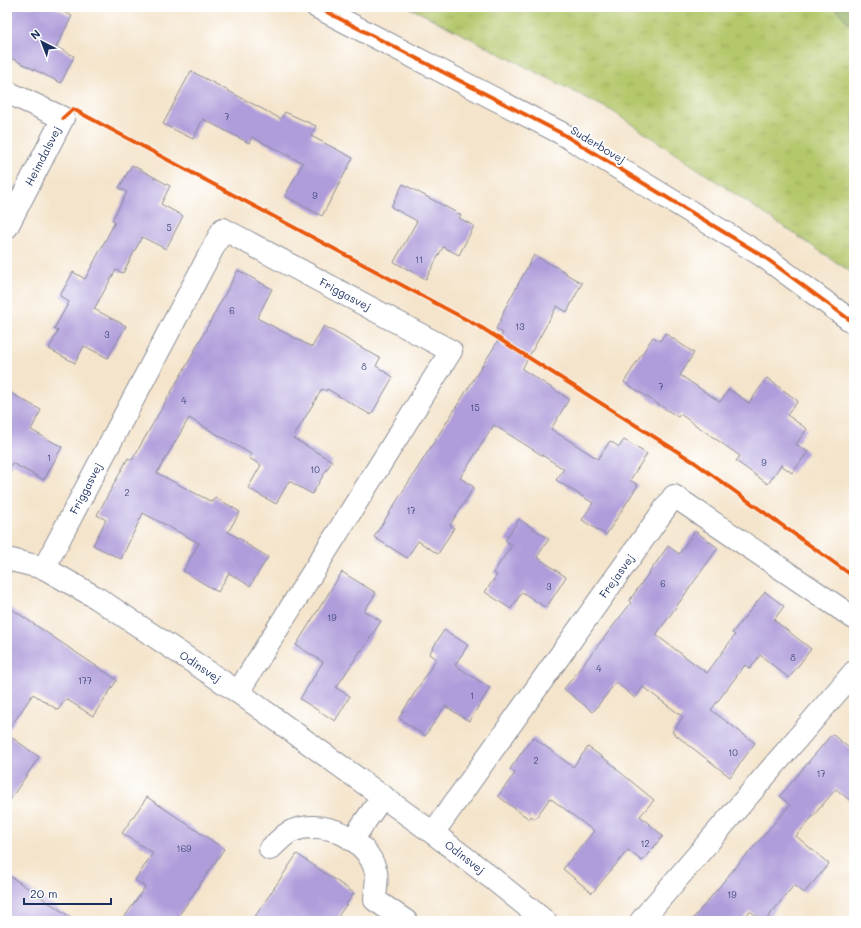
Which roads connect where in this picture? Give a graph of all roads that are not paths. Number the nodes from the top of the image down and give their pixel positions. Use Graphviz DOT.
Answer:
graph roads {
  1 [pos="317,7"];
  2 [pos="7,92"];
  3 [pos="7,227"];
  4 [pos="854,323"];
  5 [pos="7,559"];
  6 [pos="44,568"];
  7 [pos="854,618"];
  8 [pos="854,672"];
  9 [pos="238,692"];
  10 [pos="383,796"];
  11 [pos="433,833"];
  12 [pos="352,840"];
  13 [pos="270,849"];
  14 [pos="406,921"];
  15 [pos="545,921"];
  16 [pos="641,921"];
  1 -- 4 [label="street, Suderbovej"];
  2 -- 3 [label="street, Heimdalsvej"];
  5 -- 6 [label="street, Odinsvej"];
  6 -- 9 [label="street, Odinsvej"];
  6 -- 9 [label="street, Friggasvej"];
  7 -- 11 [label="street, Frejasvej"];
  8 -- 16 [label="street"];
  9 -- 10 [label="street, Odinsvej"];
  10 -- 11 [label="street, Odinsvej"];
  10 -- 12 [label="street"];
  11 -- 15 [label="street, Odinsvej"];
  12 -- 13 [label="street"];
  12 -- 14 [label="street"];
}
